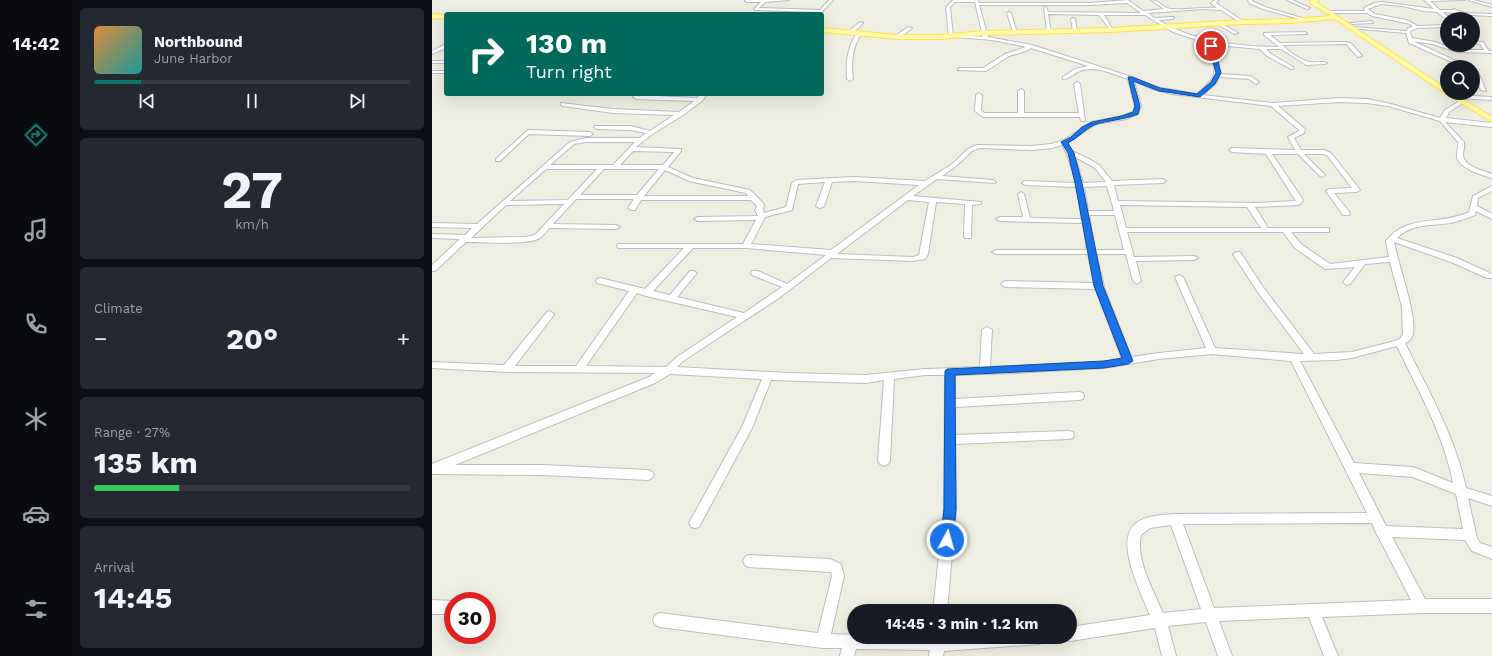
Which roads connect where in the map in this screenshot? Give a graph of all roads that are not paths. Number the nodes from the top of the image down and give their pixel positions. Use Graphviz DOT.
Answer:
graph roads {
  1 [pos="787,0"];
  2 [pos="831,0"];
  3 [pos="1049,0"];
  4 [pos="1085,0"];
  5 [pos="1153,0"];
  6 [pos="1217,0"];
  7 [pos="1250,0"];
  8 [pos="1289,0"];
  9 [pos="1374,0"];
  10 [pos="1397,0"];
  11 [pos="1425,0"];
  12 [pos="1437,0"];
  13 [pos="1464,0"];
  14 [pos="1470,0"];
  15 [pos="747,1"];
  16 [pos="764,1"];
  17 [pos="955,1"];
  18 [pos="1126,1"];
  19 [pos="1312,1"];
  20 [pos="976,2"];
  21 [pos="1006,2"];
  22 [pos="1022,2"];
  23 [pos="1381,3"];
  24 [pos="1090,4"];
  25 [pos="791,5"];
  26 [pos="1045,5"];
  27 [pos="1053,5"];
  28 [pos="827,6"];
  29 [pos="1492,6"];
  30 [pos="1308,8"];
  31 [pos="1223,9"];
  32 [pos="777,10"];
  33 [pos="1168,10"];
  34 [pos="1437,10"];
  35 [pos="798,12"];
  36 [pos="821,12"];
  37 [pos="1328,12"];
  38 [pos="1366,12"];
  39 [pos="1440,12"];
  40 [pos="1453,12"];
  41 [pos="1459,12"];
  42 [pos="1009,13"];
  43 [pos="1046,13"];
  44 [pos="1145,13"];
  45 [pos="1480,13"];
  46 [pos="1492,13"];
  47 [pos="1101,14"];
  48 [pos="432,16"];
  49 [pos="444,17"];
  50 [pos="1336,17"];
  51 [pos="1173,18"];
  52 [pos="1480,18"];
  53 [pos="1073,19"];
  54 [pos="1155,19"];
  55 [pos="1485,19"];
  56 [pos="1141,20"];
  57 [pos="1307,20"];
  58 [pos="1242,22"];
  59 [pos="1372,22"];
  60 [pos="861,23"];
  61 [pos="1218,23"];
  62 [pos="1347,24"];
  63 [pos="1440,26"];
  64 [pos="1166,27"];
  65 [pos="1417,27"];
  66 [pos="910,28"];
  67 [pos="1353,28"];
  68 [pos="824,30"];
  69 [pos="1111,30"];
  70 [pos="1049,31"];
  71 [pos="1076,31"];
  72 [pos="1015,32"];
  73 [pos="1408,32"];
  74 [pos="850,33"];
  75 [pos="1236,33"];
  76 [pos="1305,33"];
  77 [pos="859,34"];
  78 [pos="1184,35"];
  79 [pos="951,36"];
  80 [pos="985,36"];
  81 [pos="897,37"];
  82 [pos="1412,39"];
  83 [pos="1480,43"];
  84 [pos="1030,46"];
  85 [pos="1280,46"];
  86 [pos="444,47"];
  87 [pos="1262,48"];
  88 [pos="1490,52"];
  89 [pos="432,53"];
  90 [pos="444,54"];
  91 [pos="1360,56"];
  92 [pos="1450,60"];
  93 [pos="432,62"];
  94 [pos="444,62"];
  95 [pos="1325,63"];
  96 [pos="1094,66"];
  97 [pos="1290,68"];
  98 [pos="960,69"];
  99 [pos="432,72"];
  100 [pos="444,72"];
  101 [pos="1218,75"];
  102 [pos="1065,78"];
  103 [pos="1130,78"];
  104 [pos="850,79"];
  105 [pos="1480,81"];
  106 [pos="1256,82"];
  107 [pos="1078,84"];
  108 [pos="1440,88"];
  109 [pos="1484,90"];
  110 [pos="1020,91"];
  111 [pos="1492,91"];
  112 [pos="979,95"];
  113 [pos="703,96"];
  114 [pos="1198,96"];
  115 [pos="636,97"];
  116 [pos="1480,99"];
  117 [pos="700,100"];
  118 [pos="1459,100"];
  119 [pos="1491,100"];
  120 [pos="1461,102"];
  121 [pos="564,104"];
  122 [pos="1273,105"];
  123 [pos="681,114"];
  124 [pos="1021,115"];
  125 [pos="1082,115"];
  126 [pos="608,116"];
  127 [pos="1442,120"];
  128 [pos="1492,120"];
  129 [pos="1492,125"];
  130 [pos="597,127"];
  131 [pos="1086,127"];
  132 [pos="652,132"];
  133 [pos="590,134"];
  134 [pos="586,140"];
  135 [pos="641,140"];
  136 [pos="1064,142"];
  137 [pos="632,149"];
  138 [pos="1232,150"];
  139 [pos="1268,152"];
  140 [pos="1300,152"];
  141 [pos="1071,153"];
  142 [pos="498,160"];
  143 [pos="544,167"];
  144 [pos="664,167"];
  145 [pos="601,168"];
  146 [pos="615,168"];
  147 [pos="1492,168"];
  148 [pos="1484,173"];
  149 [pos="1322,176"];
  150 [pos="1492,176"];
  151 [pos="935,177"];
  152 [pos="829,180"];
  153 [pos="1163,181"];
  154 [pos="993,182"];
  155 [pos="926,183"];
  156 [pos="1026,183"];
  157 [pos="1110,183"];
  158 [pos="1079,185"];
  159 [pos="1492,188"];
  160 [pos="1021,194"];
  161 [pos="638,198"];
  162 [pos="751,198"];
  163 [pos="906,198"];
  164 [pos="571,199"];
  165 [pos="933,200"];
  166 [pos="505,202"];
  167 [pos="969,202"];
  168 [pos="979,203"];
  169 [pos="1117,203"];
  170 [pos="1249,204"];
  171 [pos="820,206"];
  172 [pos="1473,206"];
  173 [pos="632,208"];
  174 [pos="1346,213"];
  175 [pos="1119,214"];
  176 [pos="761,217"];
  177 [pos="1085,217"];
  178 [pos="1492,217"];
  179 [pos="698,219"];
  180 [pos="1000,219"];
  181 [pos="1027,219"];
  182 [pos="432,225"];
  183 [pos="479,226"];
  184 [pos="547,226"];
  185 [pos="616,227"];
  186 [pos="1122,230"];
  187 [pos="1266,230"];
  188 [pos="1285,230"];
  189 [pos="1326,230"];
  190 [pos="432,236"];
  191 [pos="968,236"];
  192 [pos="464,238"];
  193 [pos="1392,239"];
  194 [pos="621,246"];
  195 [pos="691,246"];
  196 [pos="746,246"];
  197 [pos="996,252"];
  198 [pos="1091,252"];
  199 [pos="832,254"];
  200 [pos="1237,254"];
  201 [pos="1130,255"];
  202 [pos="1194,258"];
  203 [pos="1393,259"];
  204 [pos="1359,264"];
  205 [pos="434,266"];
  206 [pos="755,272"];
  207 [pos="693,273"];
  208 [pos="1490,276"];
  209 [pos="1179,277"];
  210 [pos="600,281"];
  211 [pos="1137,281"];
  212 [pos="1347,282"];
  213 [pos="1005,284"];
  214 [pos="1098,286"];
  215 [pos="788,287"];
  216 [pos="634,290"];
  217 [pos="646,293"];
  218 [pos="671,299"];
  219 [pos="550,314"];
  220 [pos="744,316"];
  221 [pos="987,330"];
  222 [pos="1400,342"];
  223 [pos="1212,351"];
  224 [pos="1294,358"];
  225 [pos="1312,358"];
  226 [pos="1128,361"];
  227 [pos="432,366"];
  228 [pos="507,368"];
  229 [pos="579,368"];
  230 [pos="668,370"];
  231 [pos="985,370"];
  232 [pos="950,371"];
  233 [pos="768,376"];
  234 [pos="889,377"];
  235 [pos="1079,396"];
  236 [pos="950,403"];
  237 [pos="1069,435"];
  238 [pos="950,440"];
  239 [pos="884,461"];
  240 [pos="1352,468"];
  241 [pos="432,469"];
  242 [pos="648,475"];
  243 [pos="1461,491"];
  244 [pos="1492,501"];
  245 [pos="1375,518"];
  246 [pos="1175,519"];
  247 [pos="695,523"];
  248 [pos="1382,531"];
  249 [pos="1470,535"];
  250 [pos="1492,552"];
  251 [pos="749,561"];
  252 [pos="941,604"];
  253 [pos="1421,606"];
  254 [pos="1492,606"];
  255 [pos="432,607"];
  256 [pos="444,607"];
  257 [pos="1313,610"];
  258 [pos="1209,615"];
  259 [pos="660,620"];
  260 [pos="1160,620"];
  261 [pos="1077,633"];
  262 [pos="823,641"];
  263 [pos="964,644"];
  264 [pos="937,646"];
  265 [pos="848,649"];
  266 [pos="1169,656"];
  267 [pos="1225,656"];
  268 [pos="1331,656"];
  1 -- 16 [label="street"];
  2 -- 28 [label="street"];
  3 -- 27 [label="street"];
  4 -- 24 [label="street"];
  5 -- 33 [label="street"];
  6 -- 31 [label="street"];
  7 -- 57 [label="street"];
  8 -- 30 [label="street"];
  9 -- 10 [label="street"];
  9 -- 23 [label="street"];
  11 -- 12 [label="street"];
  11 -- 34 [label="street"];
  12 -- 13 [label="street"];
  12 -- 41 [label="street"];
  14 -- 29 [label="street"];
  15 -- 16 [label="street"];
  16 -- 32 [label="street"];
  17 -- 20 [label="street"];
  17 -- 79 [label="street"];
  18 -- 24 [label="street"];
  18 -- 44 [label="street"];
  19 -- 37 [label="main road"];
  20 -- 21 [label="street"];
  20 -- 80 [label="street"];
  21 -- 22 [label="street"];
  22 -- 26 [label="street"];
  23 -- 34 [label="street"];
  23 -- 38 [label="street"];
  24 -- 27 [label="street"];
  25 -- 28 [label="street"];
  26 -- 27 [label="street"];
  26 -- 43 [label="street"];
  28 -- 36 [label="street"];
  31 -- 33 [label="street"];
  31 -- 58 [label="street"];
  32 -- 35 [label="street"];
  33 -- 44 [label="street"];
  34 -- 39 [label="street"];
  34 -- 40 [label="street"];
  37 -- 38 [label="street"];
  37 -- 50 [label="main road"];
  38 -- 65 [label="street"];
  42 -- 72 [label="street"];
  43 -- 47 [label="street"];
  43 -- 70 [label="street"];
  44 -- 47 [label="street"];
  44 -- 54 [label="street"];
  45 -- 46 [label="street"];
  47 -- 69 [label="street"];
  48 -- 49 [label="main road"];
  50 -- 57 [label="main road"];
  50 -- 62 [label="main road"];
  51 -- 54 [label="street"];
  52 -- 55 [label="street"];
  53 -- 71 [label="street"];
  54 -- 56 [label="street"];
  54 -- 64 [label="street"];
  57 -- 58 [label="main road"];
  58 -- 61 [label="main road"];
  59 -- 62 [label="street"];
  60 -- 74 [label="street"];
  61 -- 64 [label="main road"];
  61 -- 75 [label="street"];
  62 -- 67 [label="main road"];
  63 -- 65 [label="street"];
  64 -- 69 [label="main road"];
  64 -- 78 [label="street"];
  65 -- 73 [label="street"];
  66 -- 81 [label="street"];
  67 -- 73 [label="street"];
  67 -- 108 [label="main road"];
  68 -- 74 [label="main road"];
  69 -- 71 [label="main road"];
  70 -- 71 [label="main road"];
  70 -- 72 [label="main road"];
  72 -- 80 [label="main road"];
  73 -- 82 [label="street"];
  74 -- 77 [label="main road"];
  76 -- 85 [label="street"];
  77 -- 81 [label="main road"];
  77 -- 104 [label="street"];
  78 -- 87 [label="street"];
  78 -- 101 [label="street"];
  79 -- 80 [label="main road"];
  79 -- 81 [label="main road"];
  80 -- 84 [label="street"];
  82 -- 88 [label="street"];
  82 -- 92 [label="street"];
  83 -- 88 [label="street"];
  84 -- 96 [label="street"];
  84 -- 98 [label="street"];
  85 -- 87 [label="street"];
  85 -- 91 [label="street"];
  85 -- 95 [label="street"];
  86 -- 89 [label="street"];
  87 -- 97 [label="street"];
  89 -- 90 [label="street"];
  93 -- 94 [label="street"];
  96 -- 102 [label="street"];
  96 -- 103 [label="street"];
  99 -- 100 [label="street"];
  101 -- 106 [label="street"];
  101 -- 114 [label="street"];
  103 -- 114 [label="street"];
  103 -- 131 [label="street"];
  105 -- 109 [label="street"];
  107 -- 125 [label="street"];
  109 -- 111 [label="street"];
  109 -- 119 [label="street"];
  110 -- 124 [label="street"];
  112 -- 124 [label="street"];
  113 -- 117 [label="street"];
  114 -- 122 [label="street"];
  115 -- 117 [label="street"];
  116 -- 119 [label="street"];
  117 -- 123 [label="street"];
  118 -- 120 [label="main road"];
  120 -- 127 [label="street"];
  120 -- 128 [label="main road"];
  121 -- 126 [label="street"];
  122 -- 127 [label="street"];
  122 -- 140 [label="street"];
  123 -- 126 [label="street"];
  123 -- 132 [label="street"];
  124 -- 125 [label="street"];
  125 -- 131 [label="street"];
  126 -- 130 [label="street"];
  127 -- 129 [label="street"];
  127 -- 148 [label="street"];
  130 -- 132 [label="street"];
  130 -- 133 [label="street"];
  131 -- 136 [label="street"];
  132 -- 135 [label="street"];
  133 -- 134 [label="street"];
  133 -- 142 [label="street"];
  134 -- 135 [label="street"];
  134 -- 143 [label="street"];
  135 -- 137 [label="street"];
  136 -- 141 [label="street"];
  136 -- 151 [label="street"];
  137 -- 144 [label="street"];
  137 -- 146 [label="street"];
  138 -- 139 [label="street"];
  139 -- 140 [label="street"];
  139 -- 170 [label="street"];
  140 -- 149 [label="street"];
  140 -- 174 [label="street"];
  141 -- 157 [label="street"];
  141 -- 158 [label="street"];
  143 -- 145 [label="street"];
  143 -- 166 [label="street"];
  144 -- 146 [label="street"];
  144 -- 161 [label="street"];
  144 -- 162 [label="street"];
  145 -- 146 [label="street"];
  145 -- 164 [label="street"];
  147 -- 148 [label="street"];
  148 -- 150 [label="street"];
  151 -- 154 [label="street"];
  151 -- 155 [label="street"];
  152 -- 155 [label="street"];
  152 -- 171 [label="street"];
  152 -- 176 [label="street"];
  153 -- 157 [label="street"];
  155 -- 163 [label="street"];
  156 -- 158 [label="street"];
  157 -- 158 [label="street"];
  157 -- 169 [label="street"];
  158 -- 177 [label="street"];
  159 -- 172 [label="street"];
  160 -- 181 [label="street"];
  161 -- 162 [label="street"];
  161 -- 164 [label="street"];
  161 -- 173 [label="street"];
  162 -- 176 [label="street"];
  163 -- 165 [label="street"];
  163 -- 199 [label="street"];
  164 -- 166 [label="street"];
  164 -- 184 [label="street"];
  165 -- 167 [label="street"];
  165 -- 199 [label="street"];
  166 -- 183 [label="street"];
  167 -- 168 [label="street"];
  167 -- 191 [label="street"];
  169 -- 170 [label="street"];
  169 -- 175 [label="street"];
  170 -- 187 [label="street"];
  172 -- 178 [label="street"];
  172 -- 193 [label="street"];
  175 -- 177 [label="street"];
  175 -- 186 [label="street"];
  176 -- 179 [label="street"];
  176 -- 196 [label="street"];
  177 -- 181 [label="street"];
  177 -- 198 [label="street"];
  180 -- 181 [label="street"];
  182 -- 183 [label="street"];
  183 -- 192 [label="street"];
  184 -- 185 [label="street"];
  184 -- 192 [label="street"];
  186 -- 187 [label="street"];
  186 -- 201 [label="street"];
  187 -- 188 [label="street"];
  188 -- 189 [label="street"];
  188 -- 204 [label="street"];
  190 -- 192 [label="street"];
  192 -- 205 [label="street"];
  193 -- 203 [label="street"];
  193 -- 208 [label="street"];
  194 -- 195 [label="street"];
  195 -- 196 [label="street"];
  195 -- 217 [label="street"];
  196 -- 199 [label="street"];
  197 -- 198 [label="street"];
  198 -- 201 [label="street"];
  198 -- 214 [label="street"];
  199 -- 215 [label="street"];
  200 -- 225 [label="street"];
  201 -- 202 [label="street"];
  201 -- 211 [label="street"];
  203 -- 204 [label="street"];
  203 -- 222 [label="street"];
  204 -- 212 [label="street"];
  206 -- 215 [label="street"];
  207 -- 218 [label="street"];
  209 -- 223 [label="street"];
  210 -- 216 [label="street"];
  213 -- 214 [label="street"];
  214 -- 226 [label="street"];
  215 -- 220 [label="street"];
  216 -- 217 [label="street"];
  216 -- 229 [label="street"];
  217 -- 218 [label="street"];
  218 -- 220 [label="street"];
  219 -- 228 [label="street"];
  220 -- 230 [label="street"];
  221 -- 231 [label="street"];
  222 -- 225 [label="street"];
  222 -- 243 [label="street"];
  223 -- 224 [label="street"];
  223 -- 226 [label="street"];
  224 -- 225 [label="street"];
  224 -- 240 [label="street"];
  226 -- 231 [label="street"];
  227 -- 228 [label="street"];
  228 -- 229 [label="street"];
  229 -- 230 [label="street"];
  230 -- 233 [label="street"];
  230 -- 241 [label="street"];
  231 -- 232 [label="street"];
  232 -- 234 [label="street"];
  232 -- 236 [label="street"];
  233 -- 234 [label="street"];
  233 -- 247 [label="street"];
  234 -- 239 [label="street"];
  235 -- 236 [label="street"];
  236 -- 238 [label="street"];
  237 -- 238 [label="street"];
  238 -- 252 [label="street"];
  240 -- 243 [label="street"];
  240 -- 245 [label="street"];
  241 -- 242 [label="street"];
  243 -- 244 [label="street"];
  243 -- 249 [label="street"];
  245 -- 246 [label="street"];
  245 -- 248 [label="street"];
  246 -- 258 [label="street"];
  246 -- 260 [label="street"];
  248 -- 249 [label="street"];
  248 -- 253 [label="street"];
  249 -- 250 [label="street"];
  251 -- 262 [label="street"];
  253 -- 254 [label="street"];
  253 -- 257 [label="street"];
  255 -- 256 [label="street"];
  257 -- 258 [label="street"];
  257 -- 268 [label="street"];
  258 -- 260 [label="street"];
  258 -- 267 [label="street"];
  259 -- 262 [label="street"];
  260 -- 261 [label="street"];
  260 -- 266 [label="street"];
  262 -- 265 [label="street"];
  263 -- 264 [label="street"];
  264 -- 265 [label="street"];
}
